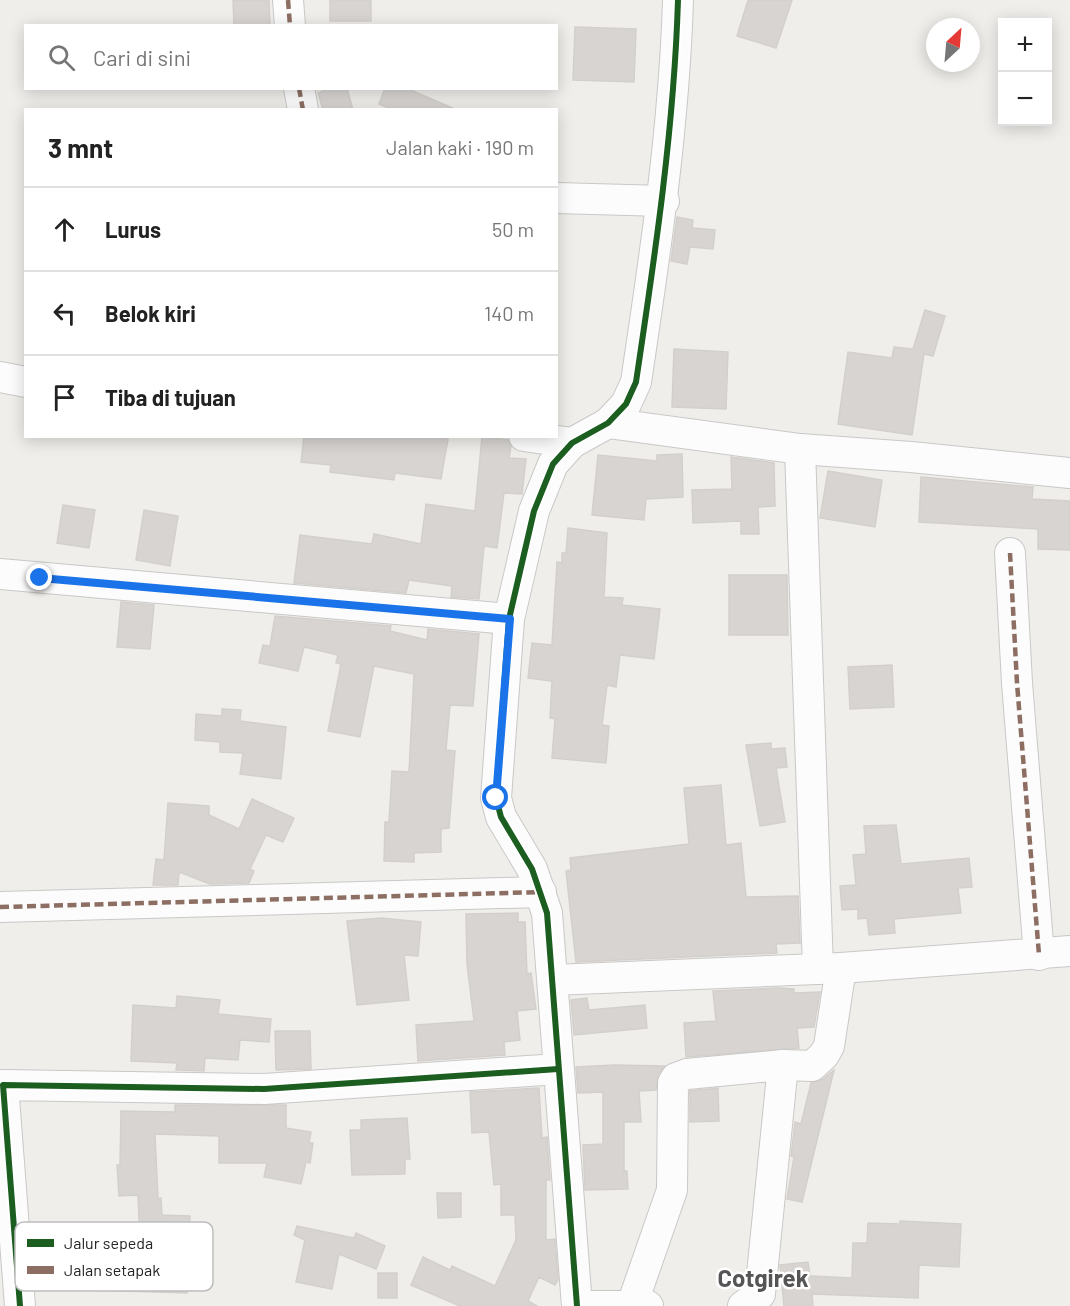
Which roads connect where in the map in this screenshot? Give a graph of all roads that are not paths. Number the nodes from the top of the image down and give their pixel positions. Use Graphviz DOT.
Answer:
graph roads {
  1 [pos="288,0"];
  2 [pos="678,0"];
  3 [pos="290,24"];
  4 [pos="299,90"];
  5 [pos="303,108"];
  6 [pos="558,198"];
  7 [pos="663,201"];
  8 [pos="0,377"];
  9 [pos="24,382"];
  10 [pos="608,423"];
  11 [pos="538,438"];
  12 [pos="572,443"];
  13 [pos="800,449"];
  14 [pos="1070,473"];
  15 [pos="1010,553"];
  16 [pos="0,574"];
  17 [pos="510,619"];
  18 [pos="541,892"];
  19 [pos="0,907"];
  20 [pos="1070,951"];
  21 [pos="1039,955"];
  22 [pos="830,968"];
  23 [pos="553,980"];
  24 [pos="783,1065"];
  25 [pos="558,1070"];
  26 [pos="1,1084"];
  27 [pos="15,1248"];
  28 [pos="19,1291"];
  29 [pos="20,1306"];
  30 [pos="577,1306"];
  31 [pos="640,1306"];
  32 [pos="743,1306"];
  1 -- 3 [label="street"];
  2 -- 7 [label="street"];
  4 -- 5 [label="street"];
  6 -- 7 [label="street"];
  7 -- 10 [label="street"];
  8 -- 9 [label="street"];
  10 -- 12 [label="street"];
  10 -- 13 [label="street"];
  11 -- 12 [label="street"];
  12 -- 17 [label="street"];
  13 -- 14 [label="street"];
  13 -- 22 [label="street"];
  15 -- 21 [label="street"];
  16 -- 17 [label="street"];
  17 -- 18 [label="street"];
  18 -- 19 [label="street"];
  18 -- 23 [label="street"];
  20 -- 21 [label="street"];
  21 -- 22 [label="street"];
  22 -- 23 [label="street"];
  22 -- 24 [label="street"];
  23 -- 25 [label="street"];
  24 -- 31 [label="street"];
  24 -- 32 [label="street"];
  25 -- 26 [label="street"];
  25 -- 30 [label="street"];
  26 -- 27 [label="street"];
  28 -- 29 [label="street"];
  30 -- 31 [label="street"];
}
